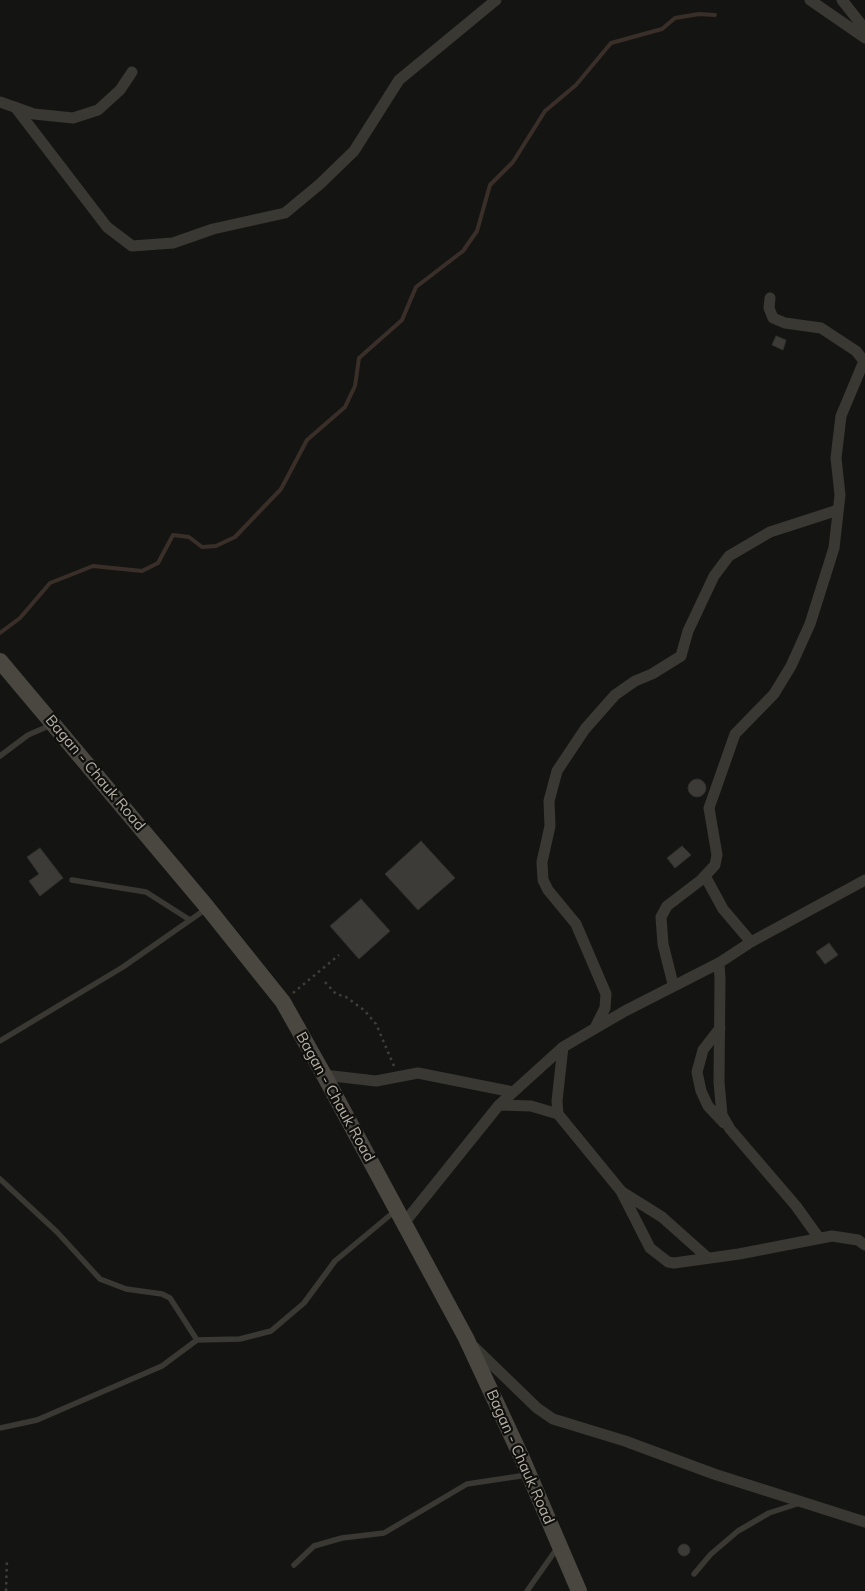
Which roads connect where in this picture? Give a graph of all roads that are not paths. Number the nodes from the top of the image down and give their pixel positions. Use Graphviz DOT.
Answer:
graph roads {
  1 [pos="496,0"];
  2 [pos="810,0"];
  3 [pos="842,0"];
  4 [pos="865,29"];
  5 [pos="865,38"];
  6 [pos="132,72"];
  7 [pos="0,102"];
  8 [pos="15,107"];
  9 [pos="770,298"];
  10 [pos="864,361"];
  11 [pos="838,510"];
  12 [pos="0,661"];
  13 [pos="54,723"];
  14 [pos="0,756"];
  15 [pos="705,876"];
  16 [pos="72,880"];
  17 [pos="865,880"];
  18 [pos="208,907"];
  19 [pos="190,920"];
  20 [pos="751,942"];
  21 [pos="718,963"];
  22 [pos="673,984"];
  23 [pos="595,1028"];
  24 [pos="720,1028"];
  25 [pos="0,1041"];
  26 [pos="563,1047"];
  27 [pos="324,1075"];
  28 [pos="513,1092"];
  29 [pos="499,1105"];
  30 [pos="558,1114"];
  31 [pos="732,1132"];
  32 [pos="0,1179"];
  33 [pos="621,1191"];
  34 [pos="400,1216"];
  35 [pos="820,1238"];
  36 [pos="865,1245"];
  37 [pos="708,1258"];
  38 [pos="466,1338"];
  39 [pos="197,1340"];
  40 [pos="0,1428"];
  41 [pos="529,1474"];
  42 [pos="802,1502"];
  43 [pos="865,1522"];
  44 [pos="559,1545"];
  45 [pos="294,1565"];
  46 [pos="694,1574"];
  47 [pos="527,1591"];
  48 [pos="579,1591"];
  1 -- 8 [label="street"];
  2 -- 5 [label="street"];
  3 -- 4 [label="street"];
  6 -- 8 [label="street"];
  7 -- 8 [label="street"];
  9 -- 10 [label="street"];
  10 -- 11 [label="street"];
  11 -- 15 [label="street"];
  11 -- 23 [label="street"];
  12 -- 13 [label="main road, Bagan - Chauk Road"];
  13 -- 14 [label="lane"];
  13 -- 18 [label="main road, Bagan - Chauk Road"];
  15 -- 20 [label="street"];
  15 -- 22 [label="street"];
  16 -- 19 [label="lane"];
  17 -- 20 [label="street"];
  18 -- 19 [label="lane"];
  18 -- 27 [label="main road, Bagan - Chauk Road"];
  19 -- 25 [label="lane"];
  20 -- 21 [label="street"];
  21 -- 22 [label="street"];
  21 -- 24 [label="street"];
  22 -- 23 [label="street"];
  23 -- 26 [label="street"];
  24 -- 31 [label="street"];
  24 -- 31 [label="street"];
  26 -- 28 [label="street"];
  26 -- 30 [label="street"];
  27 -- 28 [label="street"];
  27 -- 34 [label="main road, Bagan - Chauk Road"];
  28 -- 29 [label="street"];
  29 -- 30 [label="street"];
  29 -- 34 [label="street"];
  30 -- 33 [label="street"];
  31 -- 35 [label="street"];
  32 -- 39 [label="lane"];
  33 -- 37 [label="street"];
  33 -- 37 [label="street"];
  34 -- 38 [label="main road, Bagan - Chauk Road"];
  34 -- 39 [label="lane"];
  35 -- 36 [label="street"];
  35 -- 37 [label="street"];
  38 -- 41 [label="main road, Bagan - Chauk Road"];
  38 -- 42 [label="street"];
  39 -- 40 [label="lane"];
  41 -- 44 [label="main road, Bagan - Chauk Road"];
  41 -- 45 [label="lane"];
  42 -- 43 [label="street"];
  42 -- 46 [label="lane"];
  44 -- 47 [label="lane"];
  44 -- 48 [label="main road, Bagan - Chauk Road"];
}
